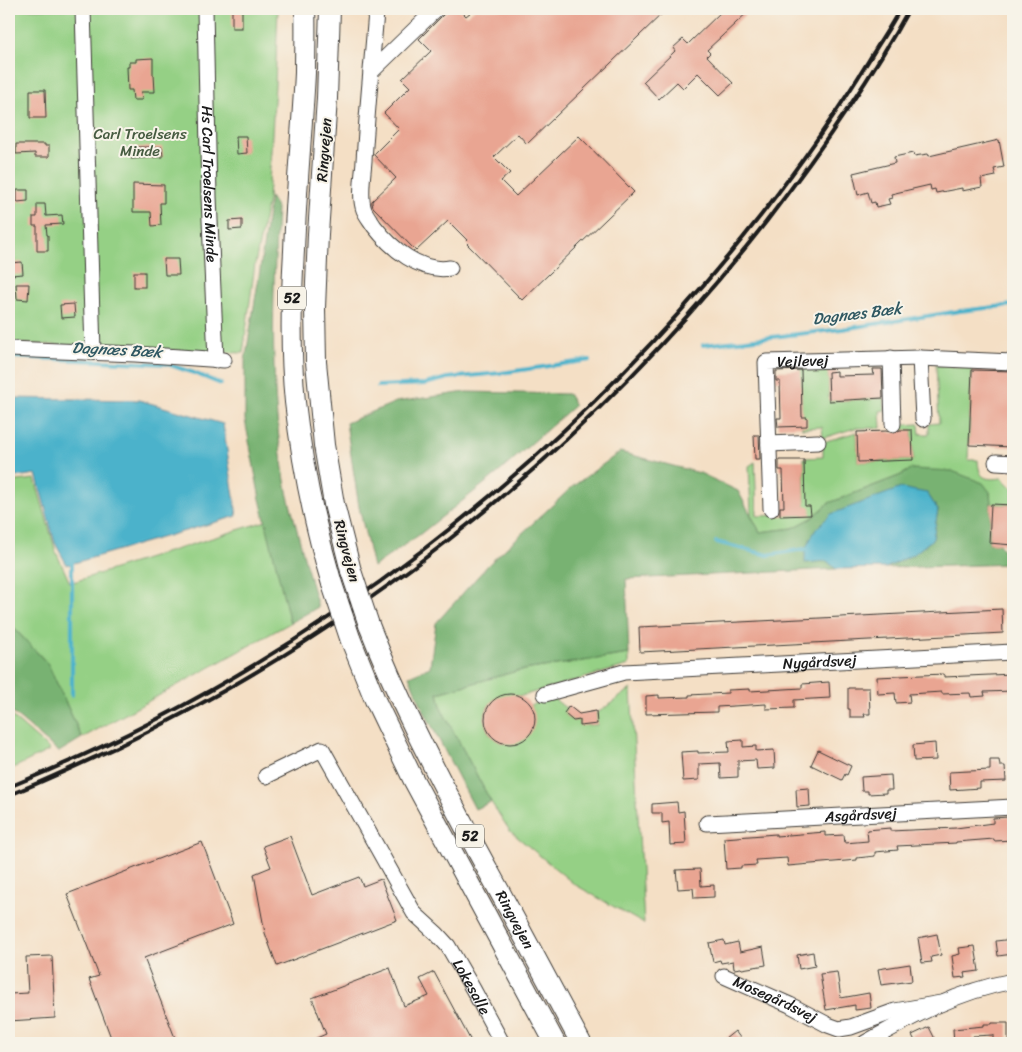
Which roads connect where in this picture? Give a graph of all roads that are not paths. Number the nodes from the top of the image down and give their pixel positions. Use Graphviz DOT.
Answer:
graph roads {
  1 [pos="83,9"];
  2 [pos="205,9"];
  3 [pos="305,9"];
  4 [pos="330,9"];
  5 [pos="377,9"];
  6 [pos="436,9"];
  7 [pos="371,72"];
  8 [pos="450,268"];
  9 [pos="9,349"];
  10 [pos="93,352"];
  11 [pos="891,358"];
  12 [pos="920,358"];
  13 [pos="1013,362"];
  14 [pos="923,419"];
  15 [pos="893,424"];
  16 [pos="818,442"];
  17 [pos="769,444"];
  18 [pos="996,462"];
  19 [pos="1013,463"];
  20 [pos="771,509"];
  21 [pos="1013,652"];
  22 [pos="545,694"];
  23 [pos="266,776"];
  24 [pos="1013,807"];
  25 [pos="707,823"];
  26 [pos="724,976"];
  27 [pos="1013,981"];
  28 [pos="941,1003"];
  29 [pos="502,1043"];
  30 [pos="555,1043"];
  31 [pos="581,1043"];
  32 [pos="865,1043"];
  1 -- 10 [label="street"];
  2 -- 10 [label="street, Hs Carl Troelsens Minde"];
  3 -- 30 [label="main road, Ringvejen / 52, bridge"];
  4 -- 31 [label="main road, Ringvejen / 52, bridge"];
  5 -- 7 [label="street"];
  6 -- 7 [label="street"];
  7 -- 8 [label="street"];
  9 -- 10 [label="street"];
  11 -- 12 [label="street, Vejlevej"];
  11 -- 15 [label="street"];
  11 -- 17 [label="street, Vejlevej"];
  12 -- 13 [label="street, Vejlevej"];
  12 -- 14 [label="street"];
  16 -- 17 [label="street"];
  17 -- 20 [label="street, Vejlevej"];
  18 -- 19 [label="street"];
  21 -- 22 [label="street, Nygårdsvej"];
  23 -- 29 [label="street, Lokesalle"];
  24 -- 25 [label="street, Asgårdsvej"];
  26 -- 28 [label="street, Mosegårdsvej"];
  27 -- 28 [label="street, Mosegårdsvej"];
  28 -- 32 [label="street, Mosegårdsvej"];
}
